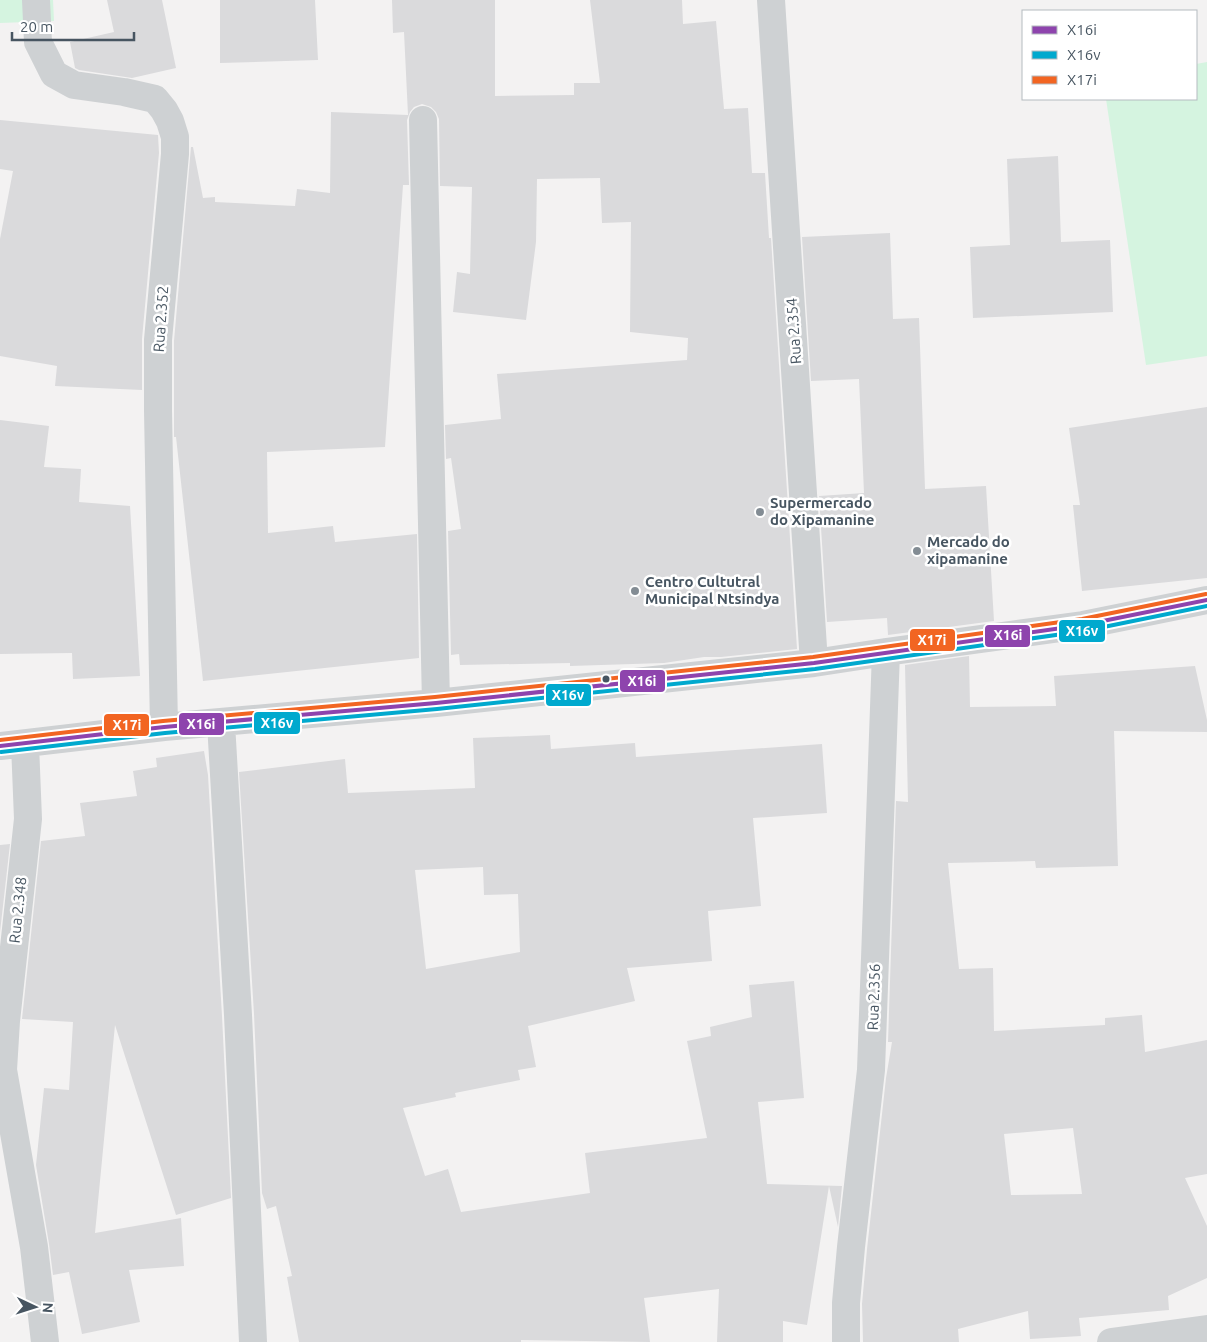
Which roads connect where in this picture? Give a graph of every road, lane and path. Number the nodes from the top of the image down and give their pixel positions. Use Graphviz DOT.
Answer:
graph roads {
  1 [pos="36,0"];
  2 [pos="771,0"];
  3 [pos="423,120"];
  4 [pos="1207,600"];
  5 [pos="886,652"];
  6 [pos="814,663"];
  7 [pos="436,703"];
  8 [pos="221,723"];
  9 [pos="164,727"];
  10 [pos="13,745"];
  11 [pos="1207,1328"];
  12 [pos="45,1342"];
  13 [pos="253,1342"];
  14 [pos="846,1342"];
  15 [pos="1111,1342"];
  1 -- 9 [label="street, Rua 2.352"];
  2 -- 6 [label="street, Rua 2.354"];
  3 -- 7 [label="street"];
  4 -- 5 [label="street"];
  5 -- 6 [label="street"];
  5 -- 14 [label="street, Rua 2.356"];
  6 -- 7 [label="street"];
  7 -- 8 [label="street"];
  8 -- 9 [label="street"];
  8 -- 13 [label="street"];
  9 -- 10 [label="street"];
  10 -- 12 [label="street, Rua 2.348"];
  11 -- 15 [label="street"];
}
